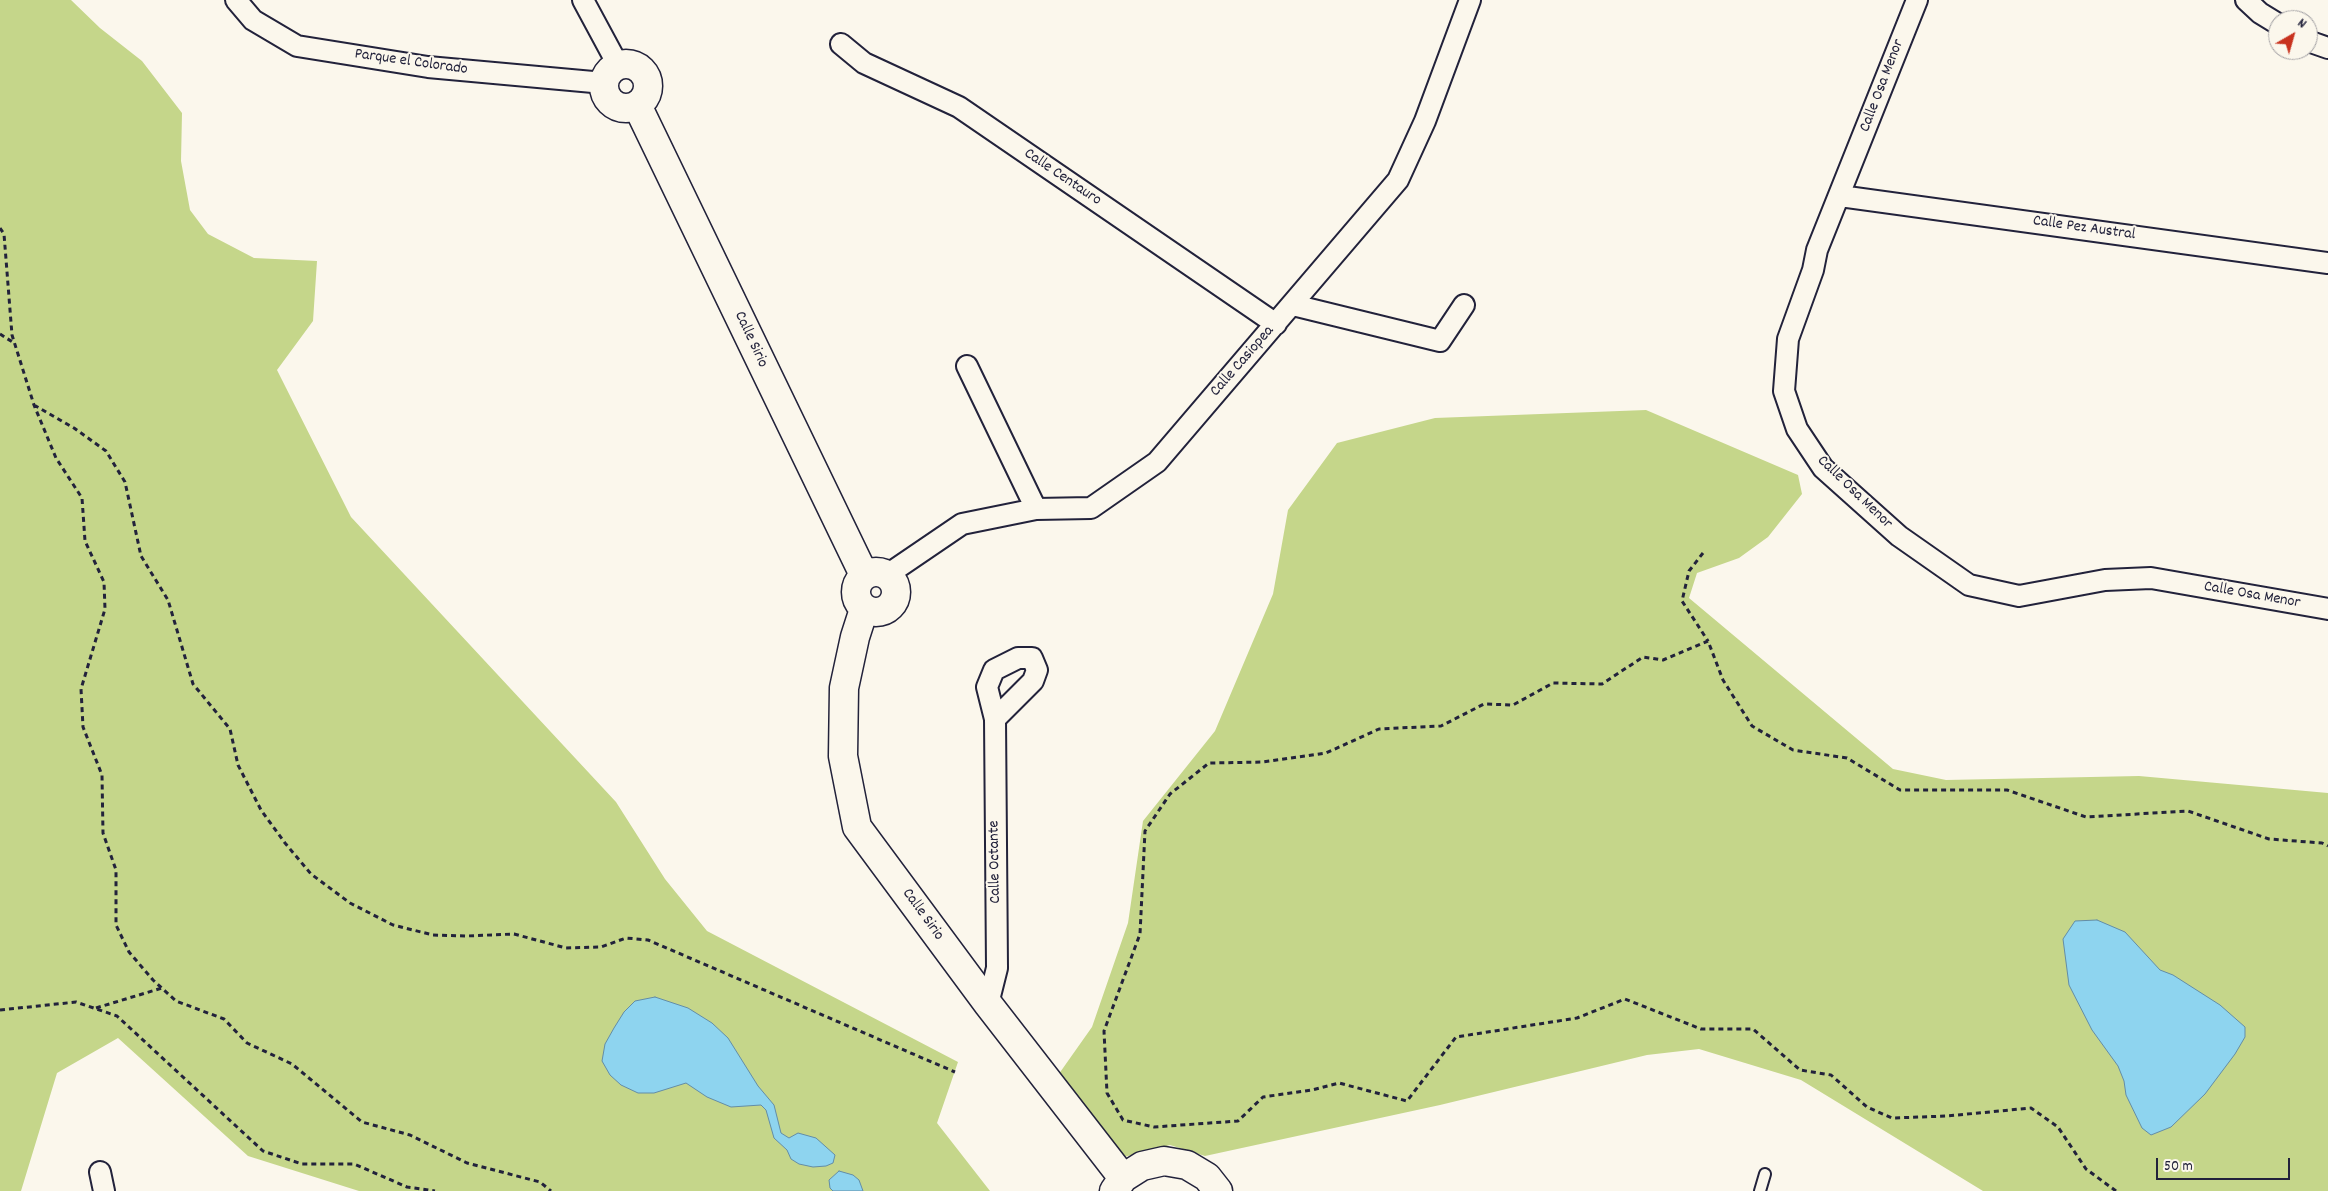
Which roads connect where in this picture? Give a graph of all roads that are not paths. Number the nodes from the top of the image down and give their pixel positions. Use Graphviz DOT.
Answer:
graph roads {
  1 [pos="236,0"];
  2 [pos="583,0"];
  3 [pos="1470,0"];
  4 [pos="1918,0"];
  5 [pos="2246,0"];
  6 [pos="2268,16"];
  7 [pos="841,44"];
  8 [pos="611,74"];
  9 [pos="637,106"];
  10 [pos="1840,196"];
  11 [pos="2328,263"];
  12 [pos="1292,305"];
  13 [pos="1464,305"];
  14 [pos="1276,324"];
  15 [pos="968,366"];
  16 [pos="1036,509"];
  17 [pos="876,575"];
  18 [pos="2328,609"];
  19 [pos="995,719"];
  20 [pos="988,1004"];
  21 [pos="1765,1174"];
  22 [pos="1118,1185"];
  23 [pos="1218,1191"];
  24 [pos="1760,1191"];
  1 -- 8 [label="street, Parque el Colorado"];
  2 -- 8 [label="street"];
  3 -- 12 [label="street, Calle Casiopea"];
  4 -- 10 [label="street, Calle Osa Menor"];
  5 -- 6 [label="street"];
  7 -- 14 [label="street, Calle Centauro"];
  8 -- 9 [label="street"];
  8 -- 9 [label="street"];
  9 -- 17 [label="street, Calle Sirio"];
  10 -- 11 [label="street, Calle Pez Austral"];
  10 -- 18 [label="street, Calle Osa Menor"];
  12 -- 13 [label="street"];
  12 -- 14 [label="street, Calle Casiopea"];
  14 -- 16 [label="street, Calle Casiopea"];
  15 -- 16 [label="street"];
  16 -- 17 [label="street, Calle Casiopea"];
  17 -- 20 [label="street, Calle Sirio"];
  19 -- 20 [label="street, Calle Octante"];
  20 -- 22 [label="street, Calle Sirio"];
  21 -- 24 [label="lane"];
  22 -- 23 [label="street"];
}
